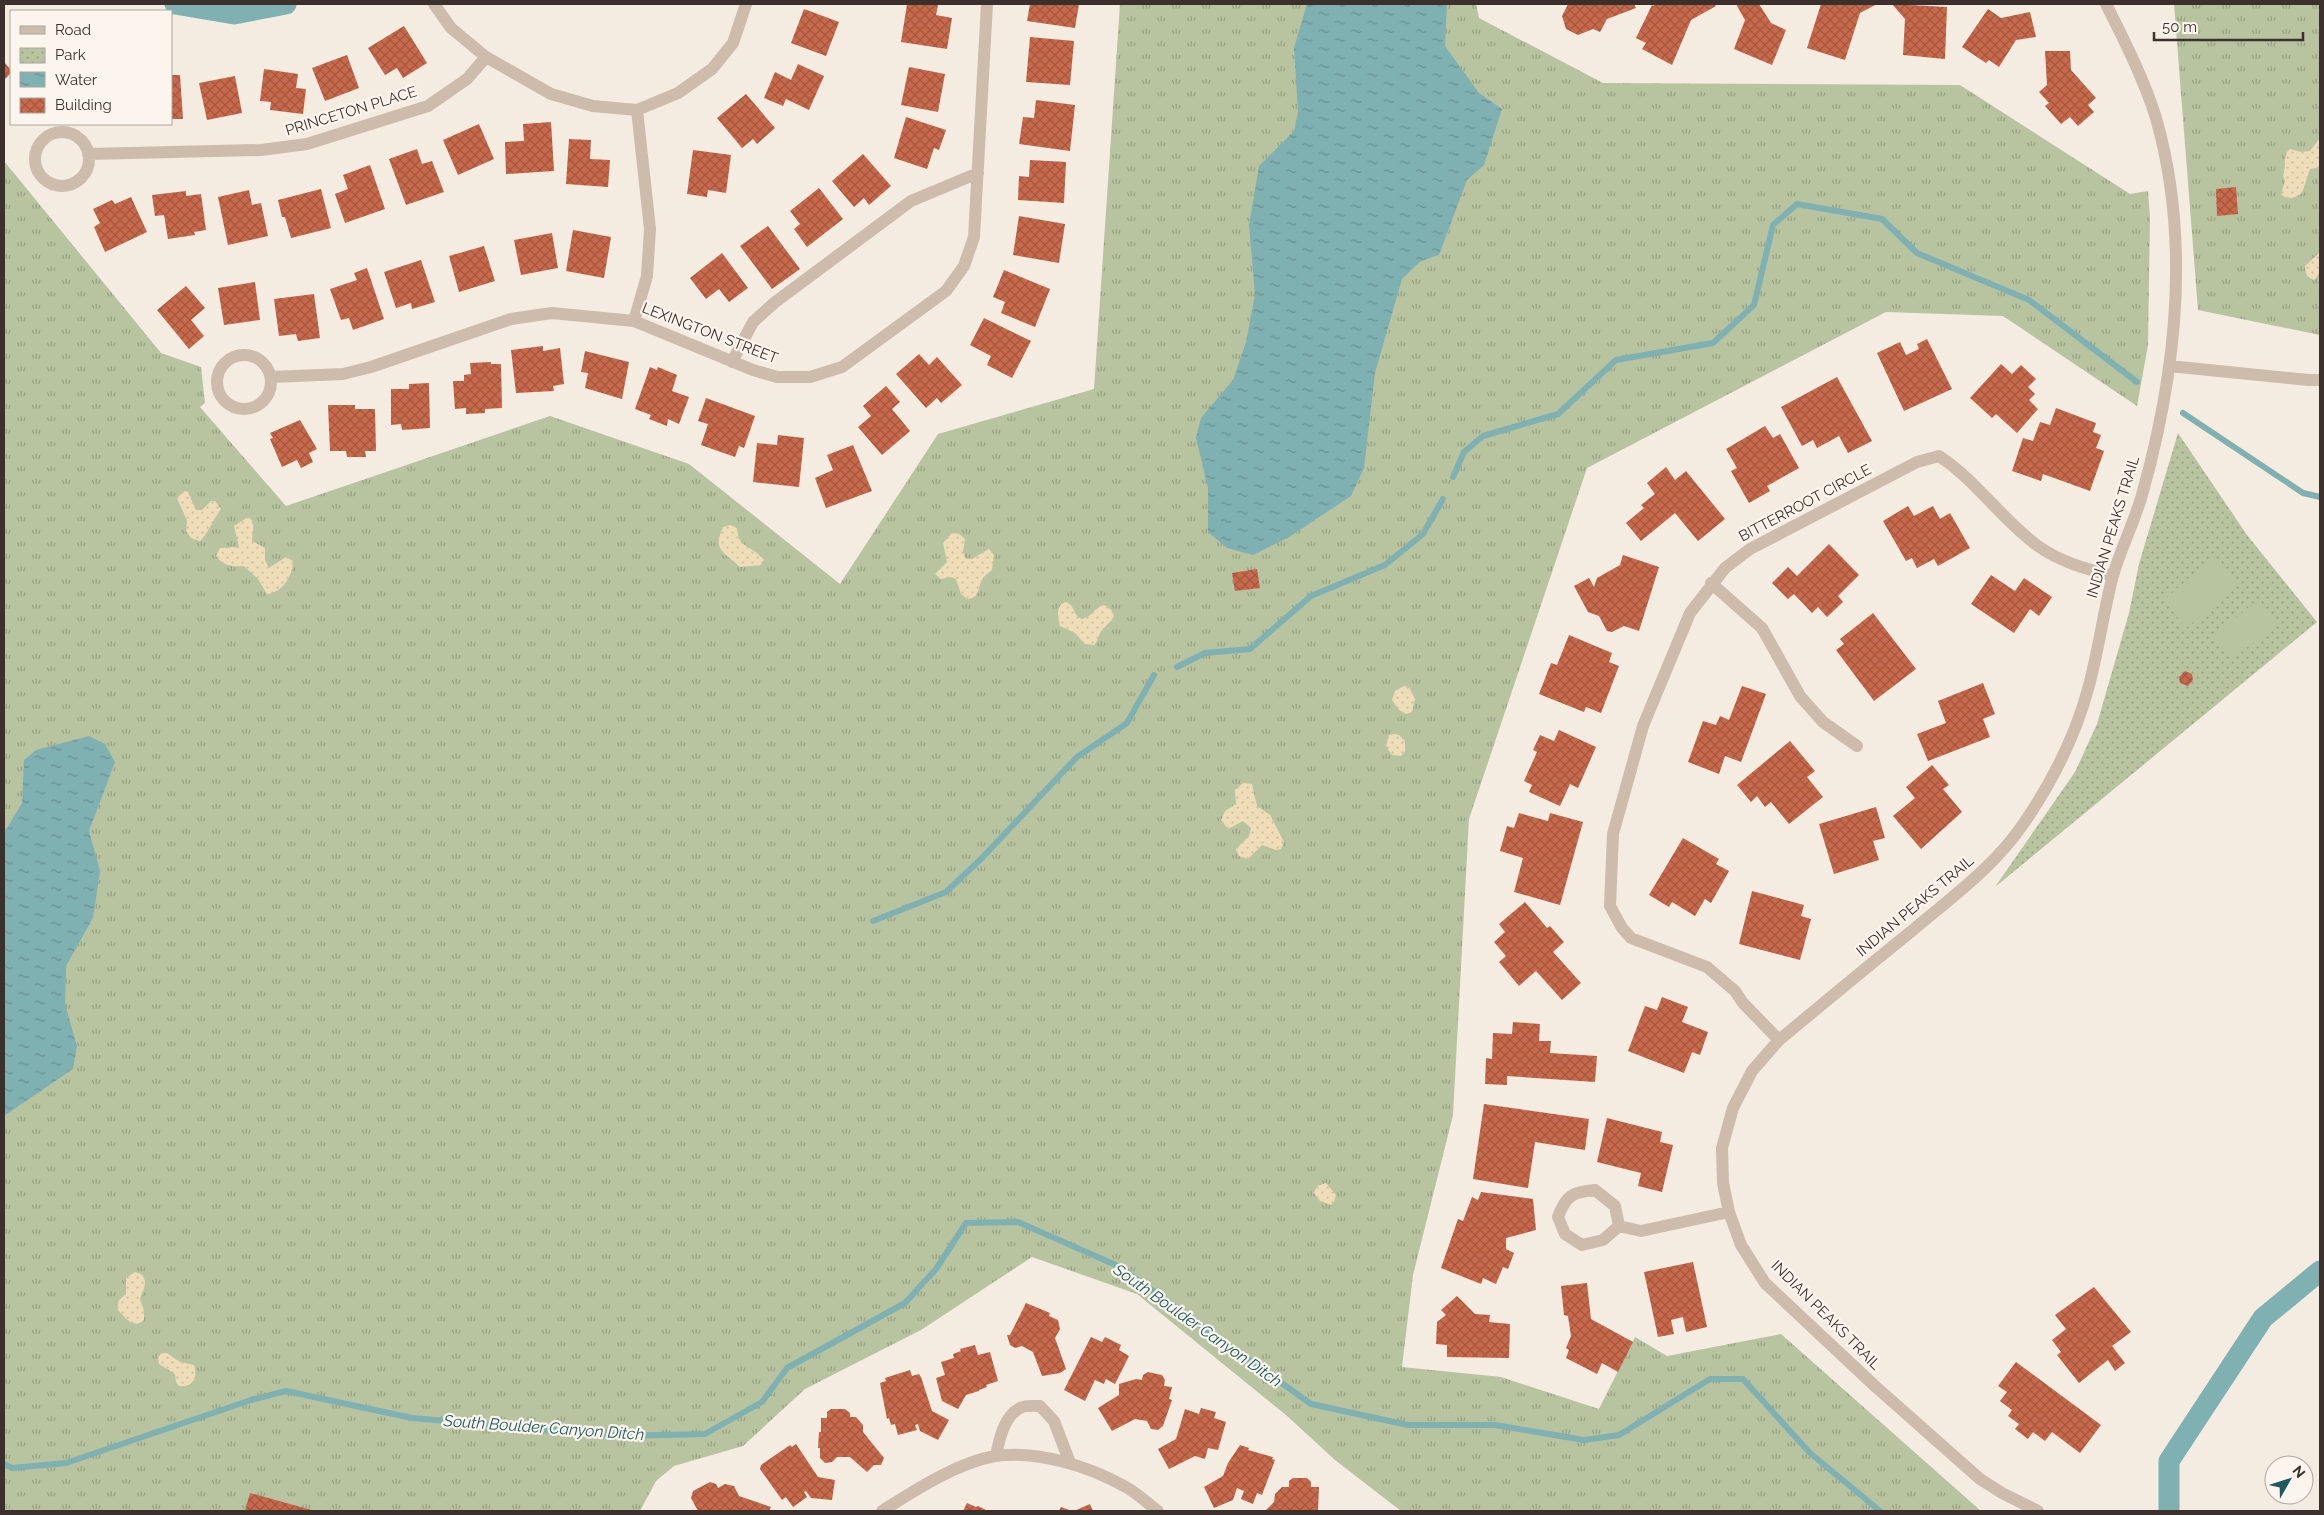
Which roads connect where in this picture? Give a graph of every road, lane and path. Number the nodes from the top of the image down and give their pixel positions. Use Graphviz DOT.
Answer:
graph roads {
  1 [pos="434,4"];
  2 [pos="746,4"];
  3 [pos="987,4"];
  4 [pos="2106,4"];
  5 [pos="486,57"];
  6 [pos="637,110"];
  7 [pos="88,154"];
  8 [pos="978,173"];
  9 [pos="634,321"];
  10 [pos="732,362"];
  11 [pos="2169,366"];
  12 [pos="270,377"];
  13 [pos="2320,380"];
  14 [pos="2113,576"];
  15 [pos="1711,583"];
  16 [pos="1856,746"];
  17 [pos="1780,1040"];
  18 [pos="1729,1212"];
  19 [pos="1619,1226"];
  20 [pos="996,1456"];
  21 [pos="1070,1464"];
  22 [pos="882,1511"];
  23 [pos="1158,1511"];
  24 [pos="2038,1511"];
  1 -- 5 [label="street"];
  2 -- 6 [label="street"];
  3 -- 8 [label="street, LEXINGTON STREET"];
  4 -- 11 [label="street, INDIAN PEAKS TRAIL"];
  5 -- 6 [label="street"];
  5 -- 7 [label="street, PRINCETON PLACE"];
  6 -- 9 [label="street"];
  7 -- 7 [label="street"];
  8 -- 10 [label="street"];
  8 -- 10 [label="street, LEXINGTON STREET"];
  9 -- 10 [label="street, LEXINGTON STREET"];
  9 -- 12 [label="street, LEXINGTON STREET"];
  11 -- 13 [label="street"];
  11 -- 14 [label="street, INDIAN PEAKS TRAIL"];
  12 -- 12 [label="street"];
  14 -- 15 [label="street, BITTERROOT CIRCLE"];
  14 -- 17 [label="street, INDIAN PEAKS TRAIL"];
  15 -- 16 [label="street"];
  15 -- 17 [label="street, BITTERROOT CIRCLE"];
  17 -- 18 [label="street, INDIAN PEAKS TRAIL"];
  18 -- 19 [label="street"];
  18 -- 24 [label="street, INDIAN PEAKS TRAIL"];
  19 -- 19 [label="street"];
  20 -- 21 [label="street"];
  20 -- 21 [label="street"];
  20 -- 22 [label="street"];
  21 -- 23 [label="street"];
}
